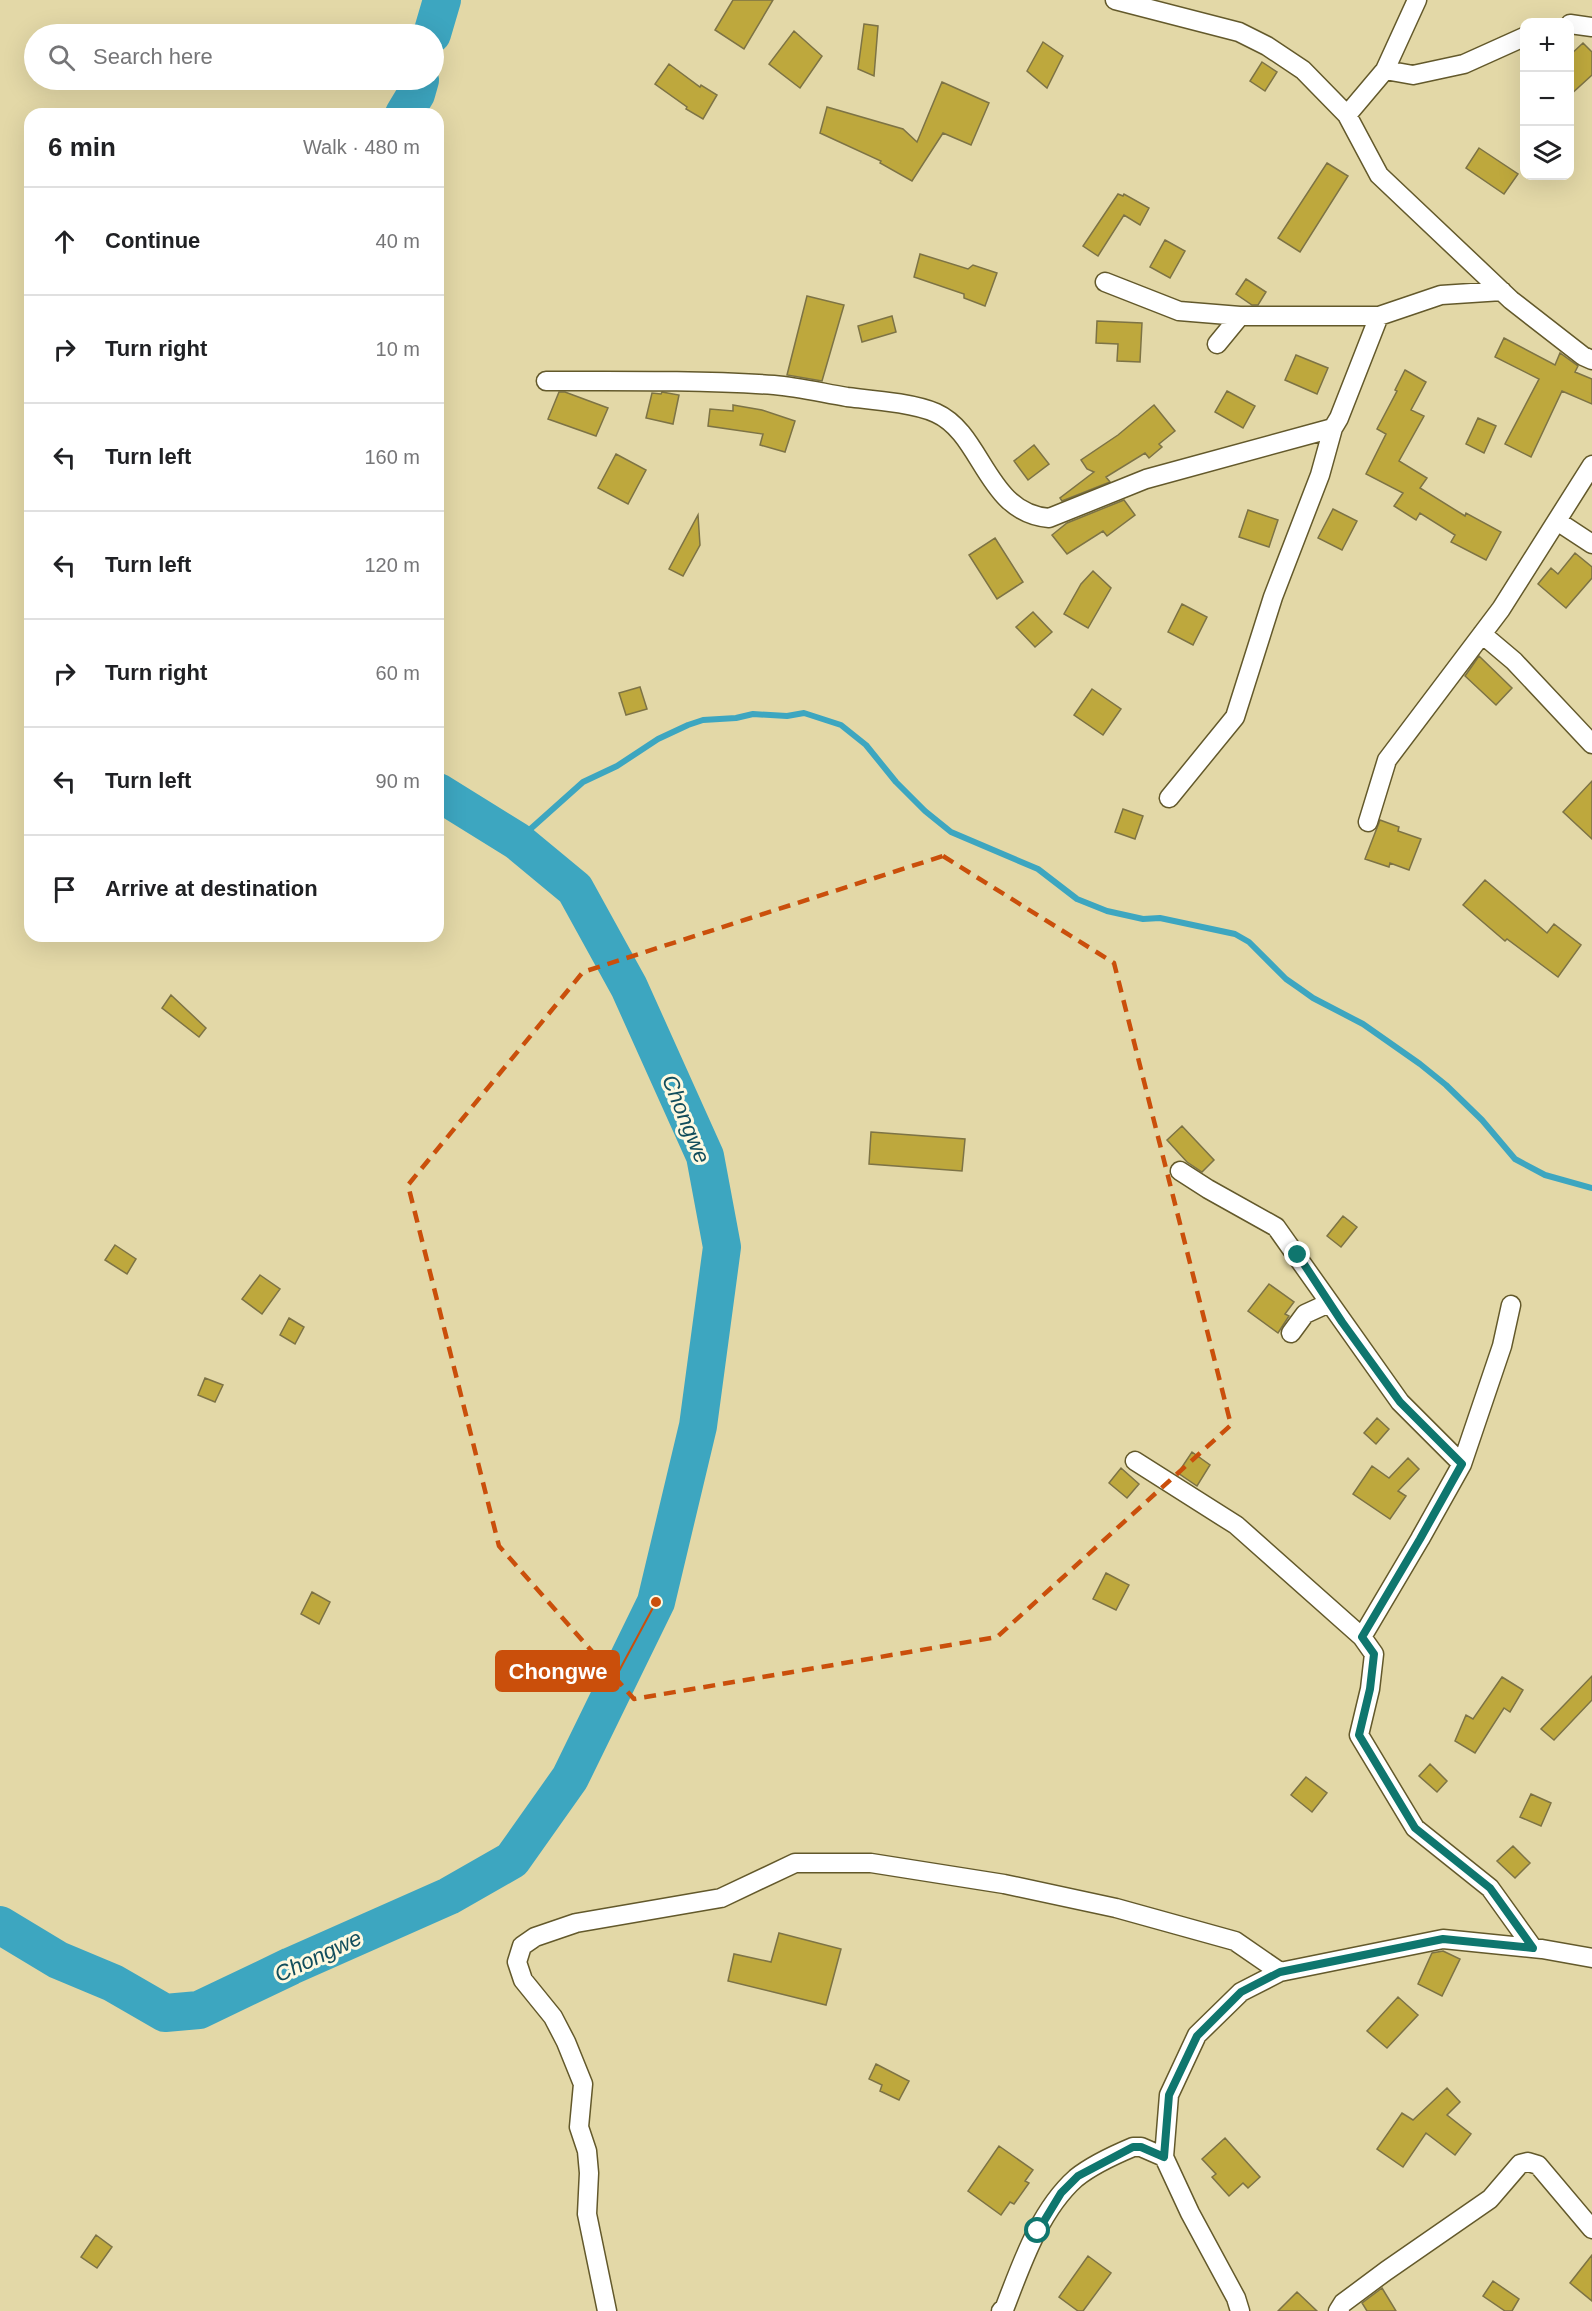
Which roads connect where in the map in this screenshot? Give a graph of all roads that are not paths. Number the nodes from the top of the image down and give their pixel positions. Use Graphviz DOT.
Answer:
graph roads {
  1 [pos="1115,0"];
  2 [pos="1417,0"];
  3 [pos="1574,25"];
  4 [pos="1592,27"];
  5 [pos="1520,39"];
  6 [pos="1385,70"];
  7 [pos="1347,115"];
  8 [pos="1105,282"];
  9 [pos="1502,291"];
  10 [pos="1240,316"];
  11 [pos="1379,316"];
  12 [pos="1217,344"];
  13 [pos="1592,360"];
  14 [pos="546,381"];
  15 [pos="1333,428"];
  16 [pos="1592,465"];
  17 [pos="1557,521"];
  18 [pos="1592,544"];
  19 [pos="1482,634"];
  20 [pos="1592,744"];
  21 [pos="1169,798"];
  22 [pos="1368,822"];
  23 [pos="1180,1171"];
  24 [pos="1329,1303"];
  25 [pos="1511,1305"];
  26 [pos="1291,1333"];
  27 [pos="1135,1461"];
  28 [pos="1462,1464"];
  29 [pos="1362,1637"];
  30 [pos="1533,1948"];
  31 [pos="1592,1958"];
  32 [pos="1280,1972"];
  33 [pos="1164,2157"];
  34 [pos="1592,2229"];
  35 [pos="607,2311"];
  36 [pos="1001,2311"];
  37 [pos="1240,2311"];
  38 [pos="1338,2311"];
  1 -- 7 [label="street"];
  2 -- 6 [label="street"];
  3 -- 4 [label="street"];
  5 -- 6 [label="street"];
  6 -- 7 [label="street"];
  7 -- 9 [label="street"];
  8 -- 10 [label="street"];
  9 -- 11 [label="street"];
  9 -- 13 [label="street"];
  10 -- 11 [label="street"];
  10 -- 12 [label="street"];
  11 -- 15 [label="street"];
  14 -- 15 [label="street"];
  15 -- 21 [label="street"];
  16 -- 17 [label="street"];
  17 -- 18 [label="street"];
  17 -- 19 [label="street"];
  19 -- 20 [label="street"];
  19 -- 22 [label="street"];
  23 -- 24 [label="street"];
  24 -- 26 [label="street"];
  24 -- 28 [label="street"];
  25 -- 28 [label="street"];
  27 -- 29 [label="street"];
  28 -- 29 [label="street"];
  29 -- 30 [label="street"];
  30 -- 31 [label="street"];
  30 -- 32 [label="street"];
  32 -- 33 [label="street"];
  32 -- 35 [label="street"];
  33 -- 36 [label="street"];
  33 -- 37 [label="street"];
  34 -- 38 [label="street"];
}
